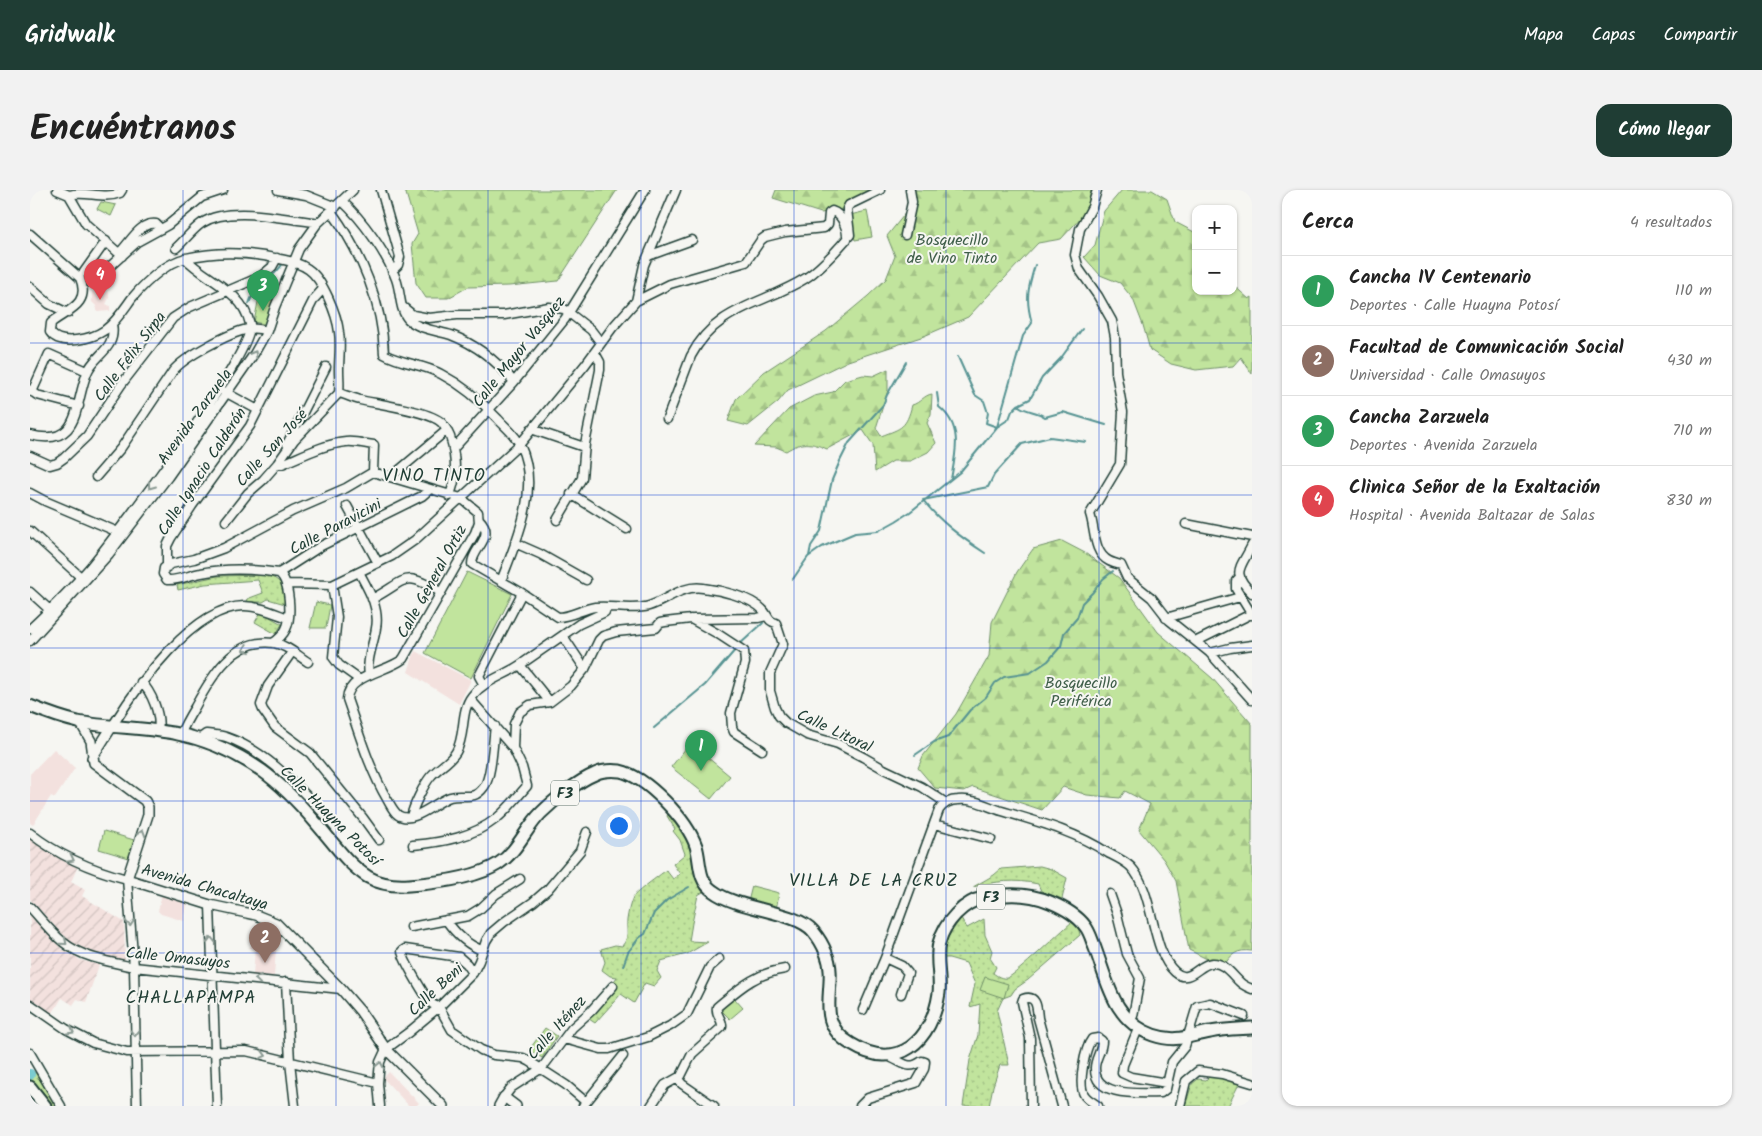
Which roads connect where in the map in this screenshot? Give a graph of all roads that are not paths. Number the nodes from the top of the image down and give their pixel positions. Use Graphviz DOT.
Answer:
graph roads {
  1 [pos="58,190"];
  2 [pos="102,190"];
  3 [pos="122,190"];
  4 [pos="224,190"];
  5 [pos="278,190"];
  6 [pos="351,190"];
  7 [pos="381,190"];
  8 [pos="646,190"];
  9 [pos="676,190"];
  10 [pos="880,190"];
  11 [pos="910,190"];
  12 [pos="1097,190"];
  13 [pos="70,195"];
  14 [pos="109,196"];
  15 [pos="342,201"];
  16 [pos="333,208"];
  17 [pos="315,223"];
  18 [pos="30,234"];
  19 [pos="905,235"];
  20 [pos="847,239"];
  21 [pos="692,240"];
  22 [pos="106,241"];
  23 [pos="176,248"];
  24 [pos="121,254"];
  25 [pos="648,256"];
  26 [pos="185,258"];
  27 [pos="281,259"];
  28 [pos="294,263"];
  29 [pos="86,270"];
  30 [pos="392,271"];
  31 [pos="80,278"];
  32 [pos="30,287"];
  33 [pos="323,289"];
  34 [pos="227,291"];
  35 [pos="636,301"];
  36 [pos="403,307"];
  37 [pos="569,312"];
  38 [pos="68,313"];
  39 [pos="112,324"];
  40 [pos="250,329"];
  41 [pos="267,331"];
  42 [pos="601,343"];
  43 [pos="595,352"];
  44 [pos="326,367"];
  45 [pos="87,371"];
  46 [pos="514,382"];
  47 [pos="31,391"];
  48 [pos="223,391"];
  49 [pos="338,393"];
  50 [pos="79,406"];
  51 [pos="258,410"];
  52 [pos="490,410"];
  53 [pos="667,419"];
  54 [pos="531,429"];
  55 [pos="446,430"];
  56 [pos="30,435"];
  57 [pos="520,444"];
  58 [pos="584,447"];
  59 [pos="288,448"];
  60 [pos="453,449"];
  61 [pos="30,456"];
  62 [pos="277,464"];
  63 [pos="373,472"];
  64 [pos="96,477"];
  65 [pos="391,477"];
  66 [pos="429,490"];
  67 [pos="30,492"];
  68 [pos="571,494"];
  69 [pos="449,496"];
  70 [pos="461,498"];
  71 [pos="347,506"];
  72 [pos="479,519"];
  73 [pos="556,520"];
  74 [pos="226,521"];
  75 [pos="1186,524"];
  76 [pos="359,528"];
  77 [pos="627,528"];
  78 [pos="30,531"];
  79 [pos="118,532"];
  80 [pos="1252,536"];
  81 [pos="515,543"];
  82 [pos="1252,545"];
  83 [pos="378,563"];
  84 [pos="167,566"];
  85 [pos="359,572"];
  86 [pos="279,573"];
  87 [pos="1239,578"];
  88 [pos="83,579"];
  89 [pos="586,580"];
  90 [pos="502,581"];
  91 [pos="286,584"];
  92 [pos="332,585"];
  93 [pos="30,592"];
  94 [pos="440,592"];
  95 [pos="522,593"];
  96 [pos="1252,593"];
  97 [pos="1240,598"];
  98 [pos="372,599"];
  99 [pos="606,607"];
  100 [pos="53,612"];
  101 [pos="1252,614"];
  102 [pos="766,616"];
  103 [pos="288,618"];
  104 [pos="1166,618"];
  105 [pos="691,619"];
  106 [pos="30,629"];
  107 [pos="563,636"];
  108 [pos="30,641"];
  109 [pos="1197,641"];
  110 [pos="273,643"];
  111 [pos="1252,645"];
  112 [pos="292,652"];
  113 [pos="1210,653"];
  114 [pos="308,662"];
  115 [pos="520,665"];
  116 [pos="585,669"];
  117 [pos="369,675"];
  118 [pos="360,680"];
  119 [pos="142,682"];
  120 [pos="484,685"];
  121 [pos="470,699"];
  122 [pos="1252,700"];
  123 [pos="550,702"];
  124 [pos="30,706"];
  125 [pos="80,722"];
  126 [pos="113,725"];
  127 [pos="495,726"];
  128 [pos="158,730"];
  129 [pos="181,734"];
  130 [pos="200,739"];
  131 [pos="513,748"];
  132 [pos="762,750"];
  133 [pos="92,758"];
  134 [pos="946,803"];
  135 [pos="328,818"];
  136 [pos="411,818"];
  137 [pos="934,824"];
  138 [pos="587,832"];
  139 [pos="30,833"];
  140 [pos="991,839"];
  141 [pos="379,840"];
  142 [pos="413,845"];
  143 [pos="127,880"];
  144 [pos="520,880"];
  145 [pos="1110,894"];
  146 [pos="210,904"];
  147 [pos="30,907"];
  148 [pos="446,920"];
  149 [pos="410,926"];
  150 [pos="482,950"];
  151 [pos="719,958"];
  152 [pos="885,958"];
  153 [pos="134,967"];
  154 [pos="785,969"];
  155 [pos="473,973"];
  156 [pos="212,974"];
  157 [pos="286,982"];
  158 [pos="614,986"];
  159 [pos="341,989"];
  160 [pos="1252,990"];
  161 [pos="901,994"];
  162 [pos="30,1004"];
  163 [pos="439,1007"];
  164 [pos="863,1010"];
  165 [pos="1244,1016"];
  166 [pos="1129,1021"];
  167 [pos="1252,1028"];
  168 [pos="1138,1029"];
  169 [pos="564,1038"];
  170 [pos="1188,1038"];
  171 [pos="386,1049"];
  172 [pos="215,1051"];
  173 [pos="136,1052"];
  174 [pos="30,1053"];
  175 [pos="891,1055"];
  176 [pos="623,1056"];
  177 [pos="290,1062"];
  178 [pos="542,1068"];
  179 [pos="678,1079"];
  180 [pos="378,1083"];
  181 [pos="1167,1083"];
  182 [pos="1252,1083"];
  183 [pos="30,1087"];
  184 [pos="504,1097"];
  185 [pos="30,1100"];
  186 [pos="584,1104"];
  187 [pos="34,1106"];
  188 [pos="46,1106"];
  189 [pos="61,1106"];
  190 [pos="138,1106"];
  191 [pos="217,1106"];
  192 [pos="295,1106"];
  193 [pos="380,1106"];
  194 [pos="443,1106"];
  195 [pos="499,1106"];
  196 [pos="516,1106"];
  197 [pos="651,1106"];
  198 [pos="714,1106"];
  199 [pos="860,1106"];
  200 [pos="1031,1106"];
  201 [pos="1062,1106"];
  202 [pos="1098,1106"];
  203 [pos="1180,1106"];
  1 -- 13 [label="street"];
  2 -- 14 [label="street"];
  3 -- 14 [label="street"];
  4 -- 24 [label="street"];
  5 -- 16 [label="street"];
  6 -- 15 [label="street"];
  6 -- 16 [label="street"];
  7 -- 30 [label="street"];
  8 -- 37 [label="street, Calle Mayor Vasquez"];
  9 -- 25 [label="street"];
  10 -- 20 [label="street"];
  11 -- 19 [label="street"];
  12 -- 104 [label="street"];
  13 -- 14 [label="street"];
  13 -- 22 [label="street"];
  15 -- 16 [label="street"];
  15 -- 30 [label="street"];
  16 -- 17 [label="street"];
  16 -- 52 [label="street"];
  17 -- 23 [label="street"];
  17 -- 27 [label="street, Calle Félix Sirpa"];
  17 -- 28 [label="street, Avenida Zarzuela"];
  18 -- 31 [label="street"];
  20 -- 35 [label="street"];
  20 -- 53 [label="street"];
  21 -- 25 [label="street"];
  22 -- 24 [label="street"];
  22 -- 29 [label="street"];
  24 -- 29 [label="street"];
  25 -- 35 [label="street"];
  26 -- 27 [label="street"];
  26 -- 34 [label="street"];
  26 -- 39 [label="street"];
  27 -- 28 [label="street"];
  27 -- 34 [label="street, Calle Félix Sirpa"];
  28 -- 33 [label="street"];
  28 -- 41 [label="street, Avenida Zarzuela"];
  29 -- 31 [label="street"];
  30 -- 36 [label="street"];
  31 -- 38 [label="street"];
  32 -- 38 [label="street"];
  33 -- 49 [label="street"];
  33 -- 51 [label="street, Calle Ignacio Calderón"];
  34 -- 40 [label="street"];
  34 -- 61 [label="street, Calle Félix Sirpa"];
  35 -- 42 [label="street"];
  36 -- 37 [label="street"];
  36 -- 46 [label="street"];
  37 -- 42 [label="street"];
  37 -- 46 [label="street, Calle Mayor Vasquez"];
  38 -- 39 [label="street"];
  39 -- 45 [label="street"];
  40 -- 41 [label="street"];
  40 -- 48 [label="street, Avenida Zarzuela"];
  40 -- 64 [label="street"];
  48 -- 41 [label="street, Avenida Zarzuela, one-way"];
  42 -- 43 [label="street"];
  43 -- 54 [label="street"];
  43 -- 58 [label="street"];
  44 -- 59 [label="street"];
  45 -- 47 [label="street"];
  45 -- 50 [label="street"];
  46 -- 52 [label="street, Calle Mayor Vasquez"];
  47 -- 50 [label="street"];
  48 -- 51 [label="street"];
  48 -- 79 [label="street, Avenida Zarzuela, one-way"];
  48 -- 88 [label="street, Avenida Zarzuela"];
  49 -- 55 [label="street"];
  49 -- 59 [label="street, Calle San José"];
  50 -- 56 [label="street"];
  51 -- 84 [label="street, Calle Ignacio Calderón"];
  52 -- 57 [label="street"];
  52 -- 60 [label="street, Calle Mayor Vasquez"];
  54 -- 57 [label="street"];
  54 -- 58 [label="street"];
  55 -- 60 [label="street"];
  55 -- 65 [label="street"];
  57 -- 70 [label="street"];
  57 -- 81 [label="street"];
  58 -- 68 [label="street"];
  59 -- 62 [label="street, Calle San José"];
  60 -- 69 [label="street"];
  62 -- 63 [label="street"];
  62 -- 74 [label="street, Calle San José"];
  63 -- 65 [label="street, Calle General Ortiz"];
  63 -- 84 [label="street"];
  65 -- 66 [label="street, Calle General Ortiz"];
  66 -- 69 [label="street, Calle General Ortiz"];
  66 -- 76 [label="street, Calle Paravicini"];
  67 -- 79 [label="street"];
  68 -- 73 [label="street"];
  68 -- 77 [label="street"];
  69 -- 70 [label="street, Calle General Ortiz"];
  70 -- 72 [label="street, Calle General Ortiz"];
  70 -- 83 [label="street"];
  71 -- 76 [label="street"];
  72 -- 90 [label="street, Calle Litoral"];
  72 -- 94 [label="street, Calle General Ortiz"];
  75 -- 80 [label="street"];
  76 -- 83 [label="street"];
  76 -- 86 [label="street, Calle Paravicini"];
  78 -- 88 [label="street"];
  79 -- 88 [label="street, Avenida Zarzuela"];
  81 -- 89 [label="street"];
  81 -- 90 [label="street"];
  82 -- 87 [label="street"];
  83 -- 85 [label="street"];
  84 -- 86 [label="street"];
  85 -- 92 [label="street"];
  85 -- 98 [label="street"];
  86 -- 91 [label="street"];
  87 -- 96 [label="street"];
  87 -- 97 [label="street"];
  88 -- 100 [label="street, Avenida Zarzuela"];
  90 -- 95 [label="street, Calle Litoral"];
  91 -- 92 [label="street"];
  91 -- 103 [label="street"];
  92 -- 118 [label="street"];
  93 -- 100 [label="street"];
  94 -- 98 [label="street"];
  94 -- 117 [label="street, Calle General Ortiz"];
  95 -- 99 [label="street, Calle Litoral"];
  95 -- 120 [label="street"];
  97 -- 101 [label="street"];
  97 -- 104 [label="street"];
  98 -- 117 [label="street"];
  99 -- 102 [label="street, Calle Litoral"];
  99 -- 107 [label="street"];
  100 -- 106 [label="street, Avenida Zarzuela"];
  100 -- 108 [label="street, Avenida Zarzuela"];
  101 -- 109 [label="street"];
  102 -- 105 [label="street"];
  102 -- 134 [label="street, Calle Litoral"];
  103 -- 110 [label="street"];
  103 -- 119 [label="street"];
  104 -- 109 [label="street"];
  105 -- 116 [label="street"];
  105 -- 132 [label="street"];
  107 -- 115 [label="street"];
  107 -- 116 [label="street"];
  109 -- 113 [label="street"];
  110 -- 112 [label="street"];
  110 -- 129 [label="street, one-way"];
  111 -- 113 [label="street"];
  112 -- 114 [label="street"];
  112 -- 141 [label="street"];
  113 -- 122 [label="street"];
  115 -- 120 [label="street"];
  115 -- 123 [label="street"];
  116 -- 123 [label="street"];
  117 -- 118 [label="street, Calle General Ortiz"];
  118 -- 136 [label="street"];
  119 -- 126 [label="street"];
  119 -- 128 [label="street"];
  120 -- 121 [label="street"];
  121 -- 127 [label="street"];
  121 -- 136 [label="street"];
  123 -- 131 [label="street"];
  124 -- 125 [label="highway, Calle Huayna Potosí / F3"];
  125 -- 126 [label="highway, Calle Huayna Potosí / F3"];
  125 -- 133 [label="main road"];
  126 -- 128 [label="highway, Calle Huayna Potosí / F3"];
  126 -- 133 [label="main road"];
  127 -- 131 [label="street"];
  127 -- 136 [label="street"];
  128 -- 129 [label="highway, Calle Huayna Potosí / F3"];
  129 -- 130 [label="highway, Calle Huayna Potosí / F3"];
  130 -- 135 [label="street"];
  130 -- 175 [label="highway, Calle Huayna Potosí / F3"];
  131 -- 142 [label="street"];
  143 -- 133 [label="main road, one-way"];
  134 -- 137 [label="street"];
  134 -- 160 [label="street"];
  137 -- 140 [label="street"];
  137 -- 152 [label="street"];
  138 -- 150 [label="street, Calle Beni"];
  139 -- 143 [label="street, Avenida Chacaltaya, one-way"];
  143 -- 146 [label="main road, Avenida Chacaltaya"];
  143 -- 153 [label="street, one-way"];
  144 -- 148 [label="street"];
  145 -- 166 [label="street"];
  156 -- 146 [label="street, one-way"];
  146 -- 159 [label="main road, Avenida Chacaltaya"];
  147 -- 153 [label="street, Calle Omasuyos, one-way"];
  148 -- 149 [label="street"];
  148 -- 150 [label="street"];
  150 -- 155 [label="street, Calle Beni"];
  151 -- 169 [label="street"];
  152 -- 161 [label="street"];
  152 -- 164 [label="street"];
  153 -- 156 [label="street, Calle Omasuyos"];
  153 -- 173 [label="street, one-way"];
  154 -- 179 [label="street"];
  155 -- 163 [label="street, Calle Beni"];
  155 -- 163 [label="street"];
  157 -- 156 [label="street, Calle Omasuyos, one-way"];
  156 -- 172 [label="street"];
  157 -- 159 [label="street, Calle Omasuyos"];
  157 -- 177 [label="street"];
  158 -- 169 [label="street, Calle Iténez"];
  159 -- 171 [label="main road, Avenida Chacaltaya"];
  162 -- 173 [label="street, one-way"];
  163 -- 171 [label="street, Calle Beni"];
  163 -- 178 [label="street"];
  165 -- 170 [label="street"];
  166 -- 168 [label="highway, F3"];
  166 -- 175 [label="highway, F3"];
  167 -- 170 [label="highway, F3"];
  168 -- 170 [label="highway, F3"];
  168 -- 181 [label="street"];
  169 -- 178 [label="street, Calle Iténez"];
  170 -- 181 [label="street"];
  180 -- 171 [label="street, one-way"];
  171 -- 194 [label="main road, Avenida Chacaltaya"];
  172 -- 173 [label="street"];
  172 -- 177 [label="street, one-way"];
  172 -- 191 [label="street"];
  173 -- 190 [label="street"];
  174 -- 189 [label="street"];
  175 -- 199 [label="street"];
  176 -- 186 [label="street"];
  177 -- 180 [label="street"];
  177 -- 192 [label="street"];
  178 -- 184 [label="street, Calle Iténez"];
  178 -- 186 [label="street"];
  179 -- 197 [label="street"];
  179 -- 198 [label="street"];
  180 -- 193 [label="street"];
  181 -- 202 [label="street"];
  182 -- 203 [label="street"];
  183 -- 188 [label="highway"];
  184 -- 195 [label="main road, Calle Iténez"];
  184 -- 196 [label="main road"];
  185 -- 187 [label="highway"];
  200 -- 201 [label="street"];
}
